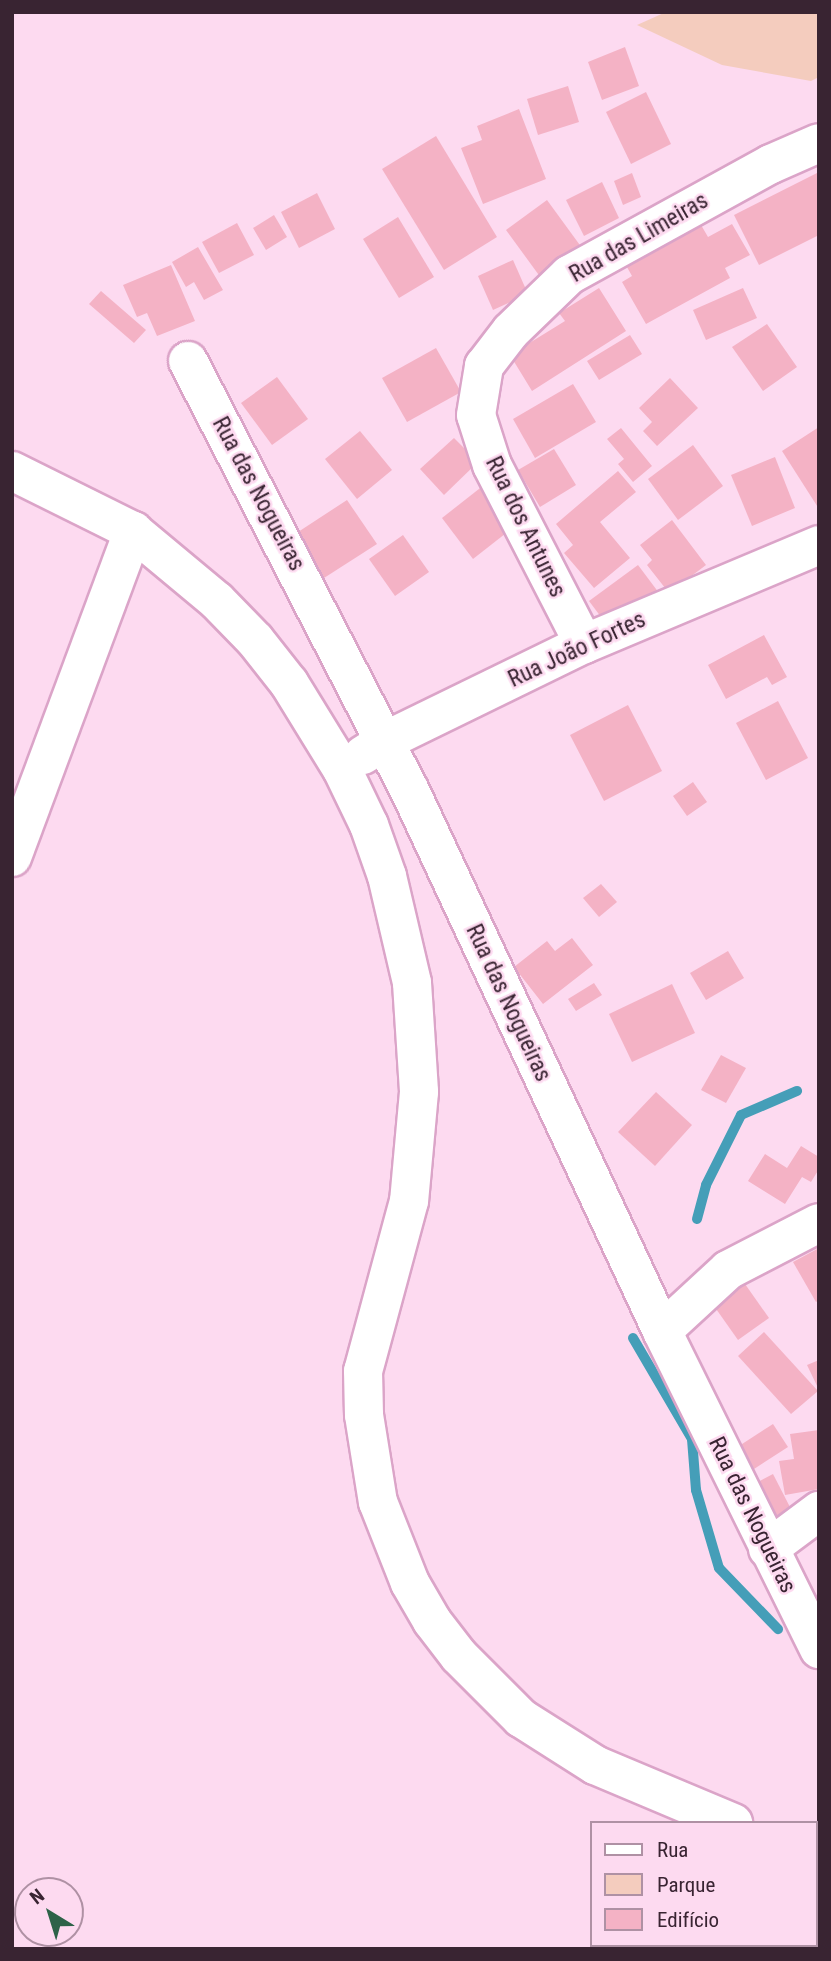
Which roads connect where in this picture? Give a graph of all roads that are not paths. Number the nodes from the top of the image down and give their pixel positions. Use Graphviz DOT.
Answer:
graph roads {
  1 [pos="819,143"];
  2 [pos="188,361"];
  3 [pos="484,366"];
  4 [pos="12,471"];
  5 [pos="133,531"];
  6 [pos="819,545"];
  7 [pos="584,644"];
  8 [pos="385,741"];
  9 [pos="342,769"];
  10 [pos="12,857"];
  11 [pos="819,1223"];
  12 [pos="662,1331"];
  13 [pos="819,1511"];
  14 [pos="768,1549"];
  15 [pos="819,1650"];
  16 [pos="728,1821"];
  1 -- 3 [label="street, Rua das Limeiras"];
  2 -- 8 [label="street, Rua das Nogueiras"];
  3 -- 7 [label="street, Rua dos Antunes"];
  4 -- 5 [label="street"];
  5 -- 9 [label="street"];
  5 -- 10 [label="street"];
  6 -- 7 [label="street, Rua João Fortes"];
  7 -- 8 [label="street, Rua João Fortes"];
  8 -- 9 [label="street, Rua João Fortes"];
  8 -- 12 [label="street, Rua das Nogueiras"];
  9 -- 16 [label="street"];
  11 -- 12 [label="street"];
  12 -- 14 [label="street, Rua das Nogueiras"];
  13 -- 14 [label="street"];
  14 -- 15 [label="street, Rua das Nogueiras"];
}
